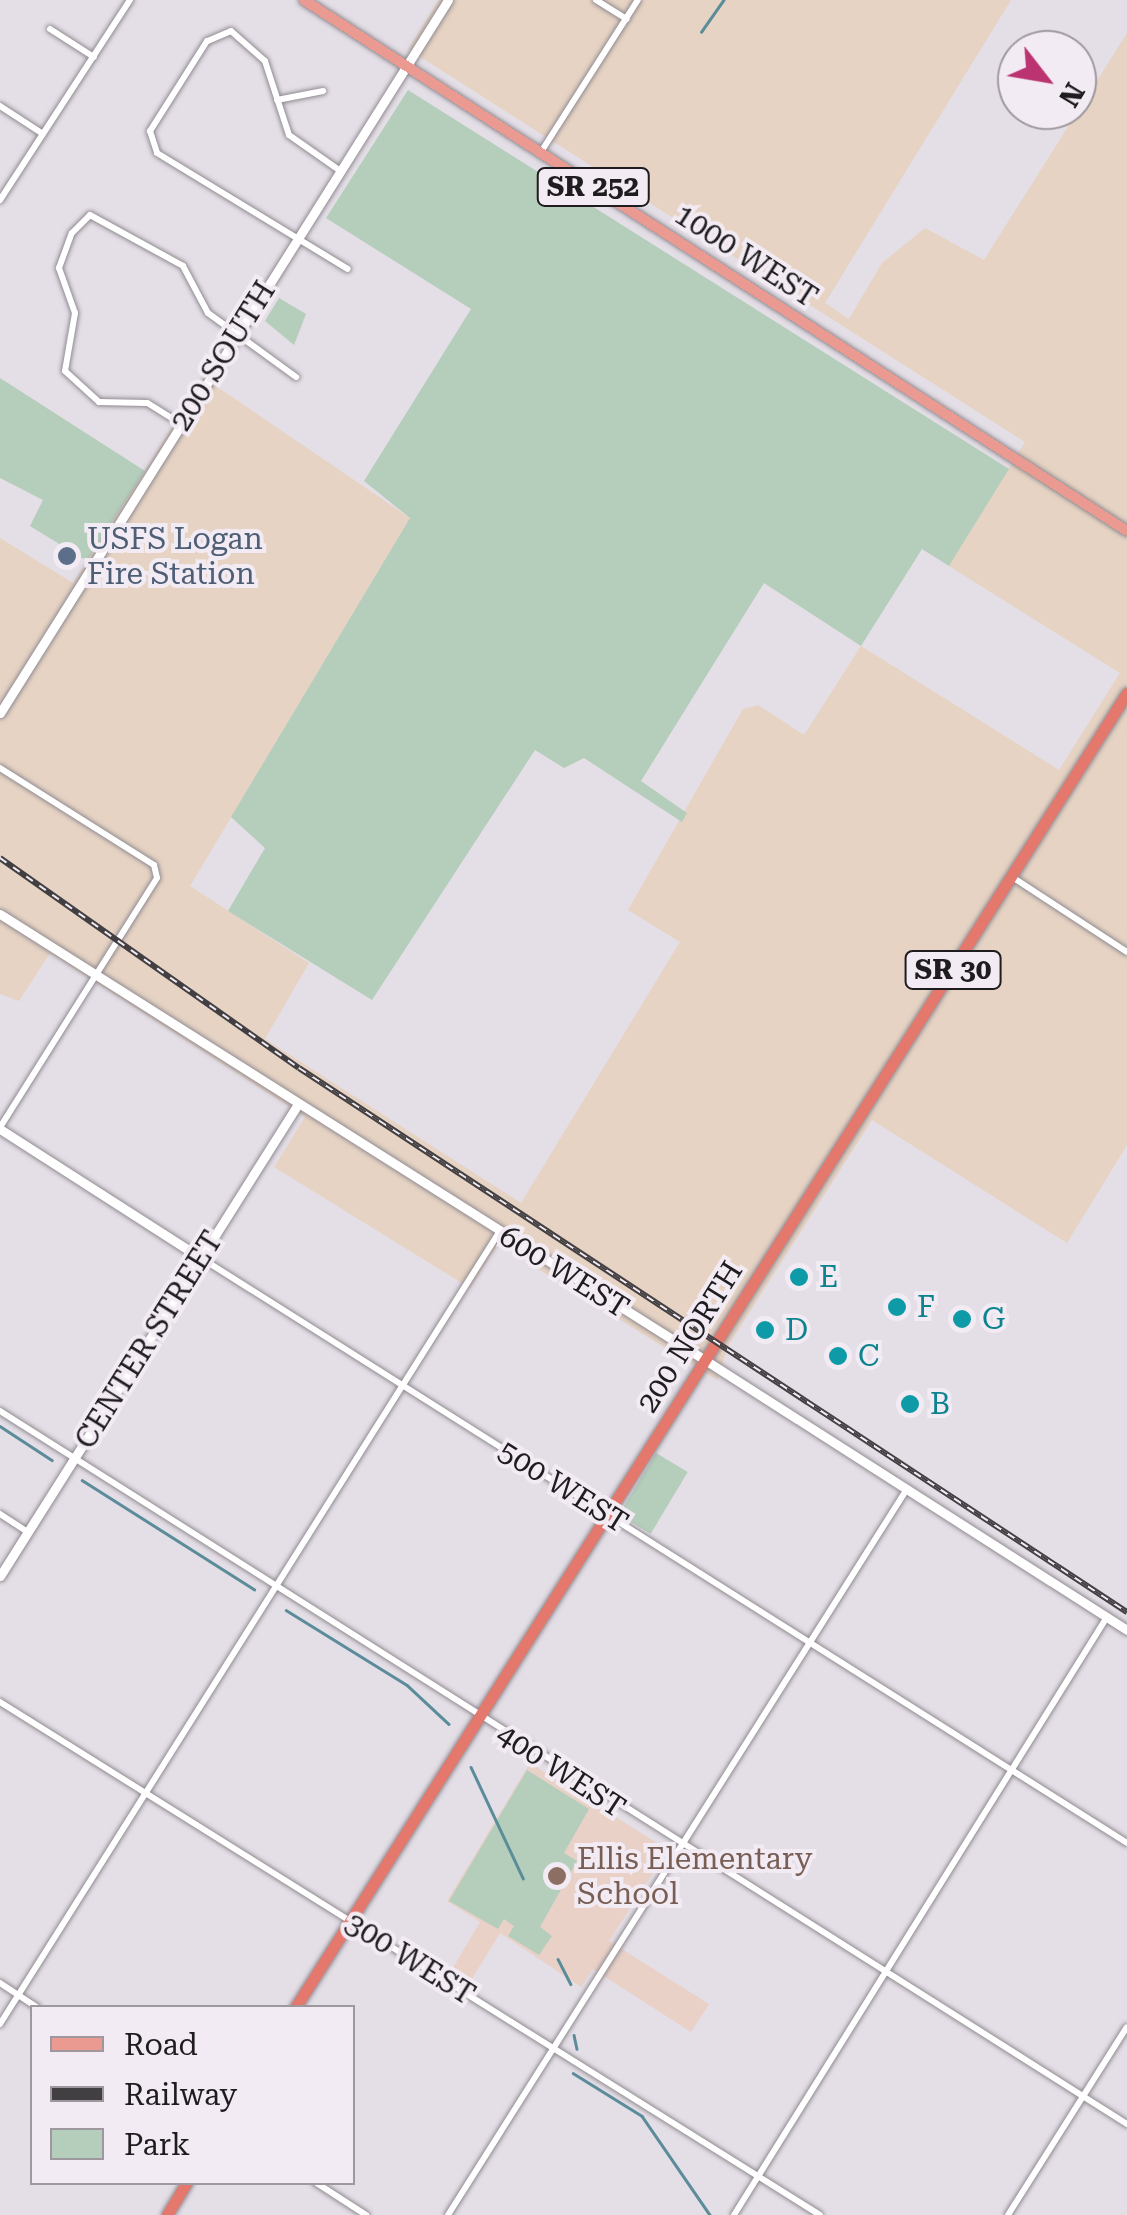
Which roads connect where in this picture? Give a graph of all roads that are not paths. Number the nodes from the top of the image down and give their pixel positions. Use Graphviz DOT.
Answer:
graph roads {
  1 [pos="130,0"];
  2 [pos="304,0"];
  3 [pos="448,0"];
  4 [pos="596,0"];
  5 [pos="638,0"];
  6 [pos="626,19"];
  7 [pos="50,28"];
  8 [pos="94,57"];
  9 [pos="408,64"];
  10 [pos="323,91"];
  11 [pos="278,100"];
  12 [pos="0,106"];
  13 [pos="43,134"];
  14 [pos="540,153"];
  15 [pos="339,170"];
  16 [pos="0,200"];
  17 [pos="295,240"];
  18 [pos="348,269"];
  19 [pos="238,332"];
  20 [pos="296,377"];
  21 [pos="181,424"];
  22 [pos="1114,518"];
  23 [pos="1127,522"];
  24 [pos="1127,531"];
  25 [pos="1125,701"];
  26 [pos="0,713"];
  27 [pos="0,768"];
  28 [pos="1012,877"];
  29 [pos="0,914"];
  30 [pos="1127,952"];
  31 [pos="96,975"];
  32 [pos="298,1104"];
  33 [pos="0,1128"];
  34 [pos="500,1232"];
  35 [pos="201,1258"];
  36 [pos="705,1360"];
  37 [pos="403,1385"];
  38 [pos="0,1411"];
  39 [pos="74,1458"];
  40 [pos="908,1488"];
  41 [pos="0,1514"];
  42 [pos="606,1514"];
  43 [pos="28,1532"];
  44 [pos="0,1576"];
  45 [pos="275,1588"];
  46 [pos="1107,1617"];
  47 [pos="1127,1630"];
  48 [pos="810,1643"];
  49 [pos="0,1702"];
  50 [pos="478,1718"];
  51 [pos="1013,1771"];
  52 [pos="146,1793"];
  53 [pos="1127,1843"];
  54 [pos="681,1848"];
  55 [pos="350,1922"];
  56 [pos="886,1973"];
  57 [pos="0,1983"];
  58 [pos="18,1995"];
  59 [pos="33,2005"];
  60 [pos="297,2005"];
  61 [pos="0,2024"];
  62 [pos="1127,2027"];
  63 [pos="554,2048"];
  64 [pos="1083,2097"];
  65 [pos="1127,2124"];
  66 [pos="758,2176"];
  67 [pos="185,2185"];
  68 [pos="320,2185"];
  69 [pos="166,2215"];
  70 [pos="366,2215"];
  71 [pos="448,2215"];
  72 [pos="734,2215"];
  73 [pos="820,2215"];
  74 [pos="1008,2215"];
  1 -- 8 [label="street"];
  2 -- 9 [label="main road, 1000 WEST / SR 252"];
  3 -- 9 [label="street, 200 SOUTH"];
  4 -- 6 [label="street"];
  5 -- 6 [label="street"];
  6 -- 14 [label="street"];
  7 -- 8 [label="street"];
  8 -- 13 [label="street"];
  9 -- 14 [label="main road, 1000 WEST / SR 252"];
  9 -- 15 [label="street, 200 SOUTH"];
  10 -- 11 [label="street"];
  11 -- 15 [label="street"];
  11 -- 17 [label="street"];
  12 -- 13 [label="street"];
  13 -- 16 [label="street"];
  14 -- 22 [label="main road, 1000 WEST / SR 252"];
  15 -- 17 [label="street, 200 SOUTH"];
  17 -- 18 [label="street"];
  17 -- 19 [label="street, 200 SOUTH"];
  19 -- 20 [label="street"];
  19 -- 21 [label="street, 200 SOUTH"];
  19 -- 21 [label="street"];
  21 -- 26 [label="street, 200 SOUTH"];
  22 -- 23 [label="main road, 1000 WEST / SR 252"];
  22 -- 24 [label="main road, 1000 WEST / SR 252"];
  25 -- 28 [label="highway, 200 NORTH / SR 30"];
  27 -- 31 [label="street"];
  28 -- 30 [label="street"];
  28 -- 36 [label="highway, 200 NORTH / SR 30"];
  29 -- 31 [label="street, 600 WEST"];
  31 -- 32 [label="street, 600 WEST"];
  31 -- 33 [label="street"];
  32 -- 34 [label="street, 600 WEST"];
  32 -- 35 [label="street, CENTER STREET"];
  33 -- 35 [label="street, 500 WEST"];
  34 -- 36 [label="street, 600 WEST"];
  34 -- 37 [label="street"];
  35 -- 37 [label="street, 500 WEST"];
  35 -- 39 [label="street, CENTER STREET"];
  36 -- 40 [label="street, 600 WEST"];
  36 -- 42 [label="highway, 200 NORTH / SR 30"];
  37 -- 42 [label="street, 500 WEST"];
  37 -- 45 [label="street"];
  38 -- 39 [label="street, 400 WEST"];
  39 -- 43 [label="street, CENTER STREET"];
  39 -- 45 [label="street, 400 WEST"];
  40 -- 46 [label="street, 600 WEST"];
  40 -- 48 [label="street"];
  41 -- 43 [label="street"];
  42 -- 48 [label="street, 500 WEST"];
  42 -- 50 [label="highway, 200 NORTH / SR 30"];
  43 -- 44 [label="street, CENTER STREET"];
  45 -- 50 [label="street, 400 WEST"];
  45 -- 52 [label="street"];
  46 -- 47 [label="street, 600 WEST"];
  46 -- 51 [label="street"];
  48 -- 51 [label="street, 500 WEST"];
  48 -- 54 [label="street"];
  49 -- 52 [label="street, 300 WEST"];
  50 -- 54 [label="street, 400 WEST"];
  50 -- 55 [label="highway, 200 NORTH / SR 30"];
  51 -- 53 [label="street, 500 WEST"];
  51 -- 56 [label="street"];
  52 -- 55 [label="street, 300 WEST"];
  52 -- 58 [label="street"];
  54 -- 56 [label="street, 400 WEST"];
  54 -- 63 [label="street"];
  55 -- 60 [label="highway, 200 NORTH / SR 30"];
  55 -- 63 [label="street, 300 WEST"];
  56 -- 64 [label="street, 400 WEST"];
  56 -- 66 [label="street"];
  57 -- 58 [label="street"];
  58 -- 59 [label="street"];
  58 -- 61 [label="street"];
  62 -- 64 [label="street"];
  63 -- 66 [label="street, 300 WEST"];
  63 -- 71 [label="street"];
  64 -- 65 [label="street, 400 WEST"];
  64 -- 74 [label="street"];
  66 -- 72 [label="street"];
  66 -- 73 [label="street, 300 WEST"];
  67 -- 69 [label="highway"];
  68 -- 70 [label="street"];
}
